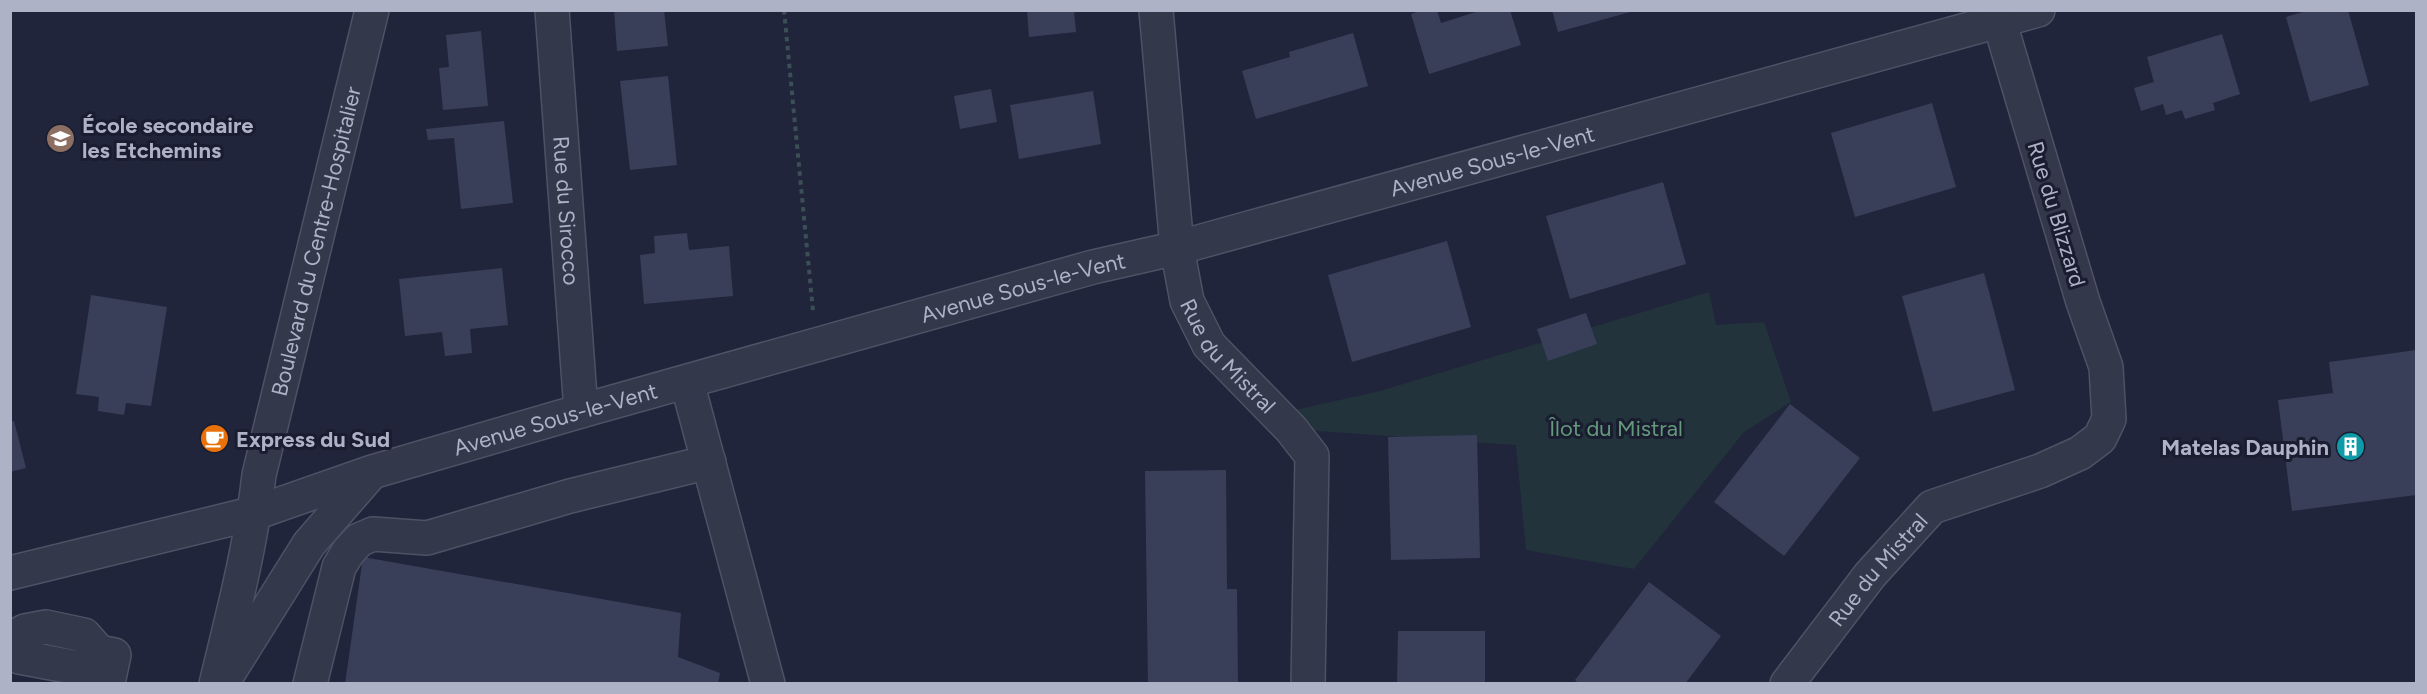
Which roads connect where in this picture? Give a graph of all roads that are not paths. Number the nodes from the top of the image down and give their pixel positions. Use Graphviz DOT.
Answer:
graph roads {
  1 [pos="372,10"];
  2 [pos="552,10"];
  3 [pos="1156,10"];
  4 [pos="2037,10"];
  5 [pos="1997,16"];
  6 [pos="1177,248"];
  7 [pos="687,382"];
  8 [pos="581,411"];
  9 [pos="2109,419"];
  10 [pos="709,462"];
  11 [pos="372,472"];
  12 [pos="255,513"];
  13 [pos="10,573"];
  14 [pos="10,639"];
  15 [pos="10,650"];
  16 [pos="108,671"];
  17 [pos="216,684"];
  18 [pos="221,684"];
  19 [pos="310,684"];
  20 [pos="768,684"];
  21 [pos="1308,684"];
  22 [pos="1787,684"];
  1 -- 12 [label="street, Boulevard du Centre-Hospitalier"];
  2 -- 8 [label="street, Rue du Sirocco"];
  3 -- 6 [label="street, Rue du Mistral"];
  4 -- 5 [label="street, Avenue Sous-le-Vent"];
  5 -- 6 [label="street, Avenue Sous-le-Vent"];
  5 -- 9 [label="street, Rue du Blizzard"];
  6 -- 7 [label="street, Avenue Sous-le-Vent"];
  6 -- 21 [label="street, Rue du Mistral"];
  7 -- 8 [label="street, Avenue Sous-le-Vent"];
  7 -- 10 [label="street"];
  8 -- 11 [label="street, Avenue Sous-le-Vent"];
  9 -- 22 [label="street, Rue du Mistral"];
  10 -- 19 [label="street"];
  10 -- 20 [label="street"];
  11 -- 12 [label="street, Avenue Sous-le-Vent"];
  11 -- 18 [label="street"];
  12 -- 13 [label="street, Avenue Sous-le-Vent"];
  12 -- 17 [label="street, Boulevard du Centre-Hospitalier"];
  14 -- 16 [label="street"];
  15 -- 16 [label="street"];
}
